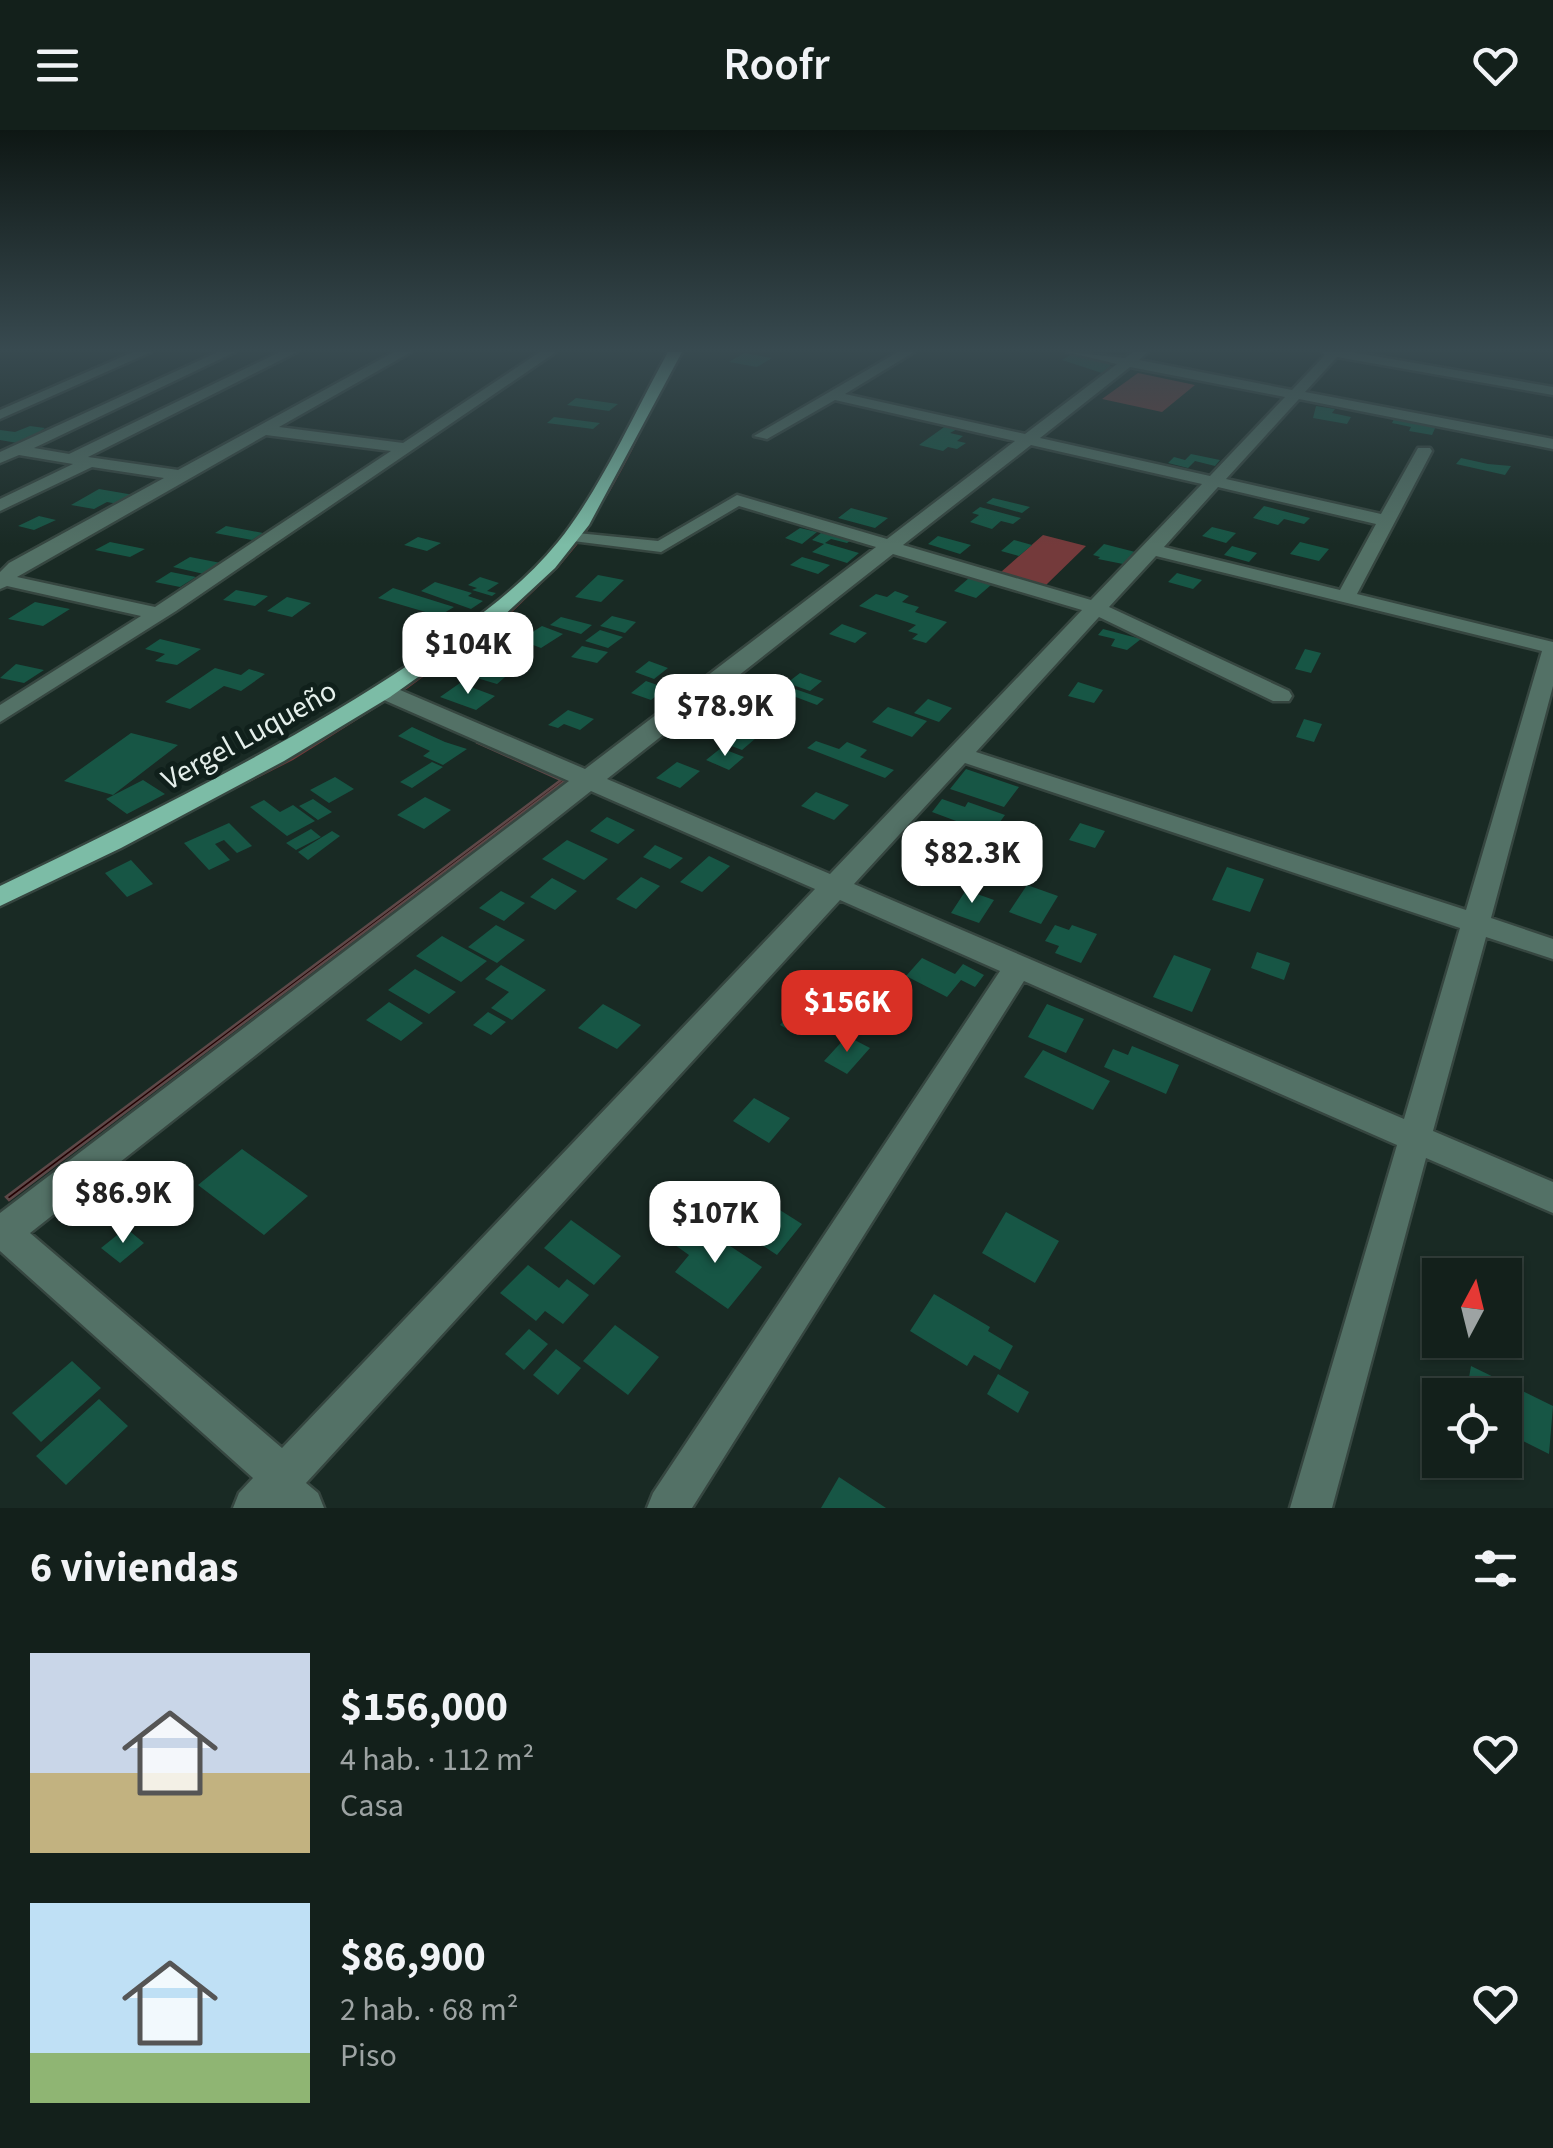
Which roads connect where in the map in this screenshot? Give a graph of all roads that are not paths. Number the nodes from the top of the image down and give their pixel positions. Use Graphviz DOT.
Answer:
graph roads {
  1 [pos="83,416"];
  2 [pos="156,416"];
  3 [pos="161,416"];
  4 [pos="295,416"];
  5 [pos="297,416"];
  6 [pos="450,416"];
  7 [pos="639,416"];
  8 [pos="796,416"];
  9 [pos="925,416"];
  10 [pos="1058,416"];
  11 [pos="1274,416"];
  12 [pos="1407,416"];
  13 [pos="270,431"];
  14 [pos="762,436"];
  15 [pos="1028,440"];
  16 [pos="1553,444"];
  17 [pos="404,448"];
  18 [pos="9,449"];
  19 [pos="1424,451"];
  20 [pos="0,458"];
  21 [pos="75,459"];
  22 [pos="186,477"];
  23 [pos="1213,482"];
  24 [pos="0,506"];
  25 [pos="1388,521"];
  26 [pos="573,536"];
  27 [pos="891,546"];
  28 [pos="1151,549"];
  29 [pos="4,582"];
  30 [pos="1346,596"];
  31 [pos="1096,608"];
  32 [pos="153,618"];
  33 [pos="385,692"];
  34 [pos="1281,696"];
  35 [pos="0,715"];
  36 [pos="960,754"];
  37 [pos="591,780"];
  38 [pos="836,886"];
  39 [pos="0,897"];
  40 [pos="1475,926"];
  41 [pos="1553,948"];
  42 [pos="1019,965"];
  43 [pos="1415,1139"];
  44 [pos="1553,1198"];
  45 [pos="1,1232"];
  46 [pos="293,1492"];
  47 [pos="254,1508"];
  48 [pos="668,1508"];
  49 [pos="1312,1508"];
  1 -- 18 [label="street"];
  2 -- 21 [label="street"];
  3 -- 21 [label="street"];
  4 -- 13 [label="street"];
  5 -- 13 [label="street"];
  6 -- 17 [label="street"];
  7 -- 26 [label="main road, Vergel Luqueño"];
  8 -- 14 [label="street"];
  9 -- 15 [label="street"];
  10 -- 15 [label="street"];
  11 -- 23 [label="street"];
  12 -- 16 [label="street"];
  13 -- 17 [label="street"];
  13 -- 22 [label="street"];
  15 -- 23 [label="street"];
  15 -- 27 [label="street"];
  17 -- 32 [label="street"];
  18 -- 20 [label="street"];
  18 -- 21 [label="street"];
  19 -- 25 [label="street"];
  21 -- 22 [label="street"];
  21 -- 24 [label="street"];
  22 -- 29 [label="street"];
  23 -- 25 [label="street"];
  23 -- 28 [label="street"];
  25 -- 30 [label="street"];
  26 -- 27 [label="street"];
  26 -- 33 [label="main road, Vergel Luqueño"];
  27 -- 31 [label="street"];
  27 -- 37 [label="street"];
  28 -- 30 [label="street"];
  28 -- 31 [label="street"];
  29 -- 32 [label="street"];
  30 -- 40 [label="street"];
  31 -- 34 [label="street"];
  31 -- 36 [label="street"];
  32 -- 35 [label="street"];
  33 -- 37 [label="street"];
  33 -- 39 [label="main road, Vergel Luqueño"];
  36 -- 38 [label="street"];
  36 -- 40 [label="street"];
  37 -- 38 [label="street"];
  37 -- 45 [label="street"];
  38 -- 42 [label="street"];
  38 -- 46 [label="street"];
  40 -- 41 [label="street"];
  40 -- 43 [label="street"];
  42 -- 43 [label="street"];
  42 -- 48 [label="street"];
  43 -- 44 [label="street"];
  43 -- 49 [label="street"];
  45 -- 46 [label="street"];
  46 -- 47 [label="street"];
}
